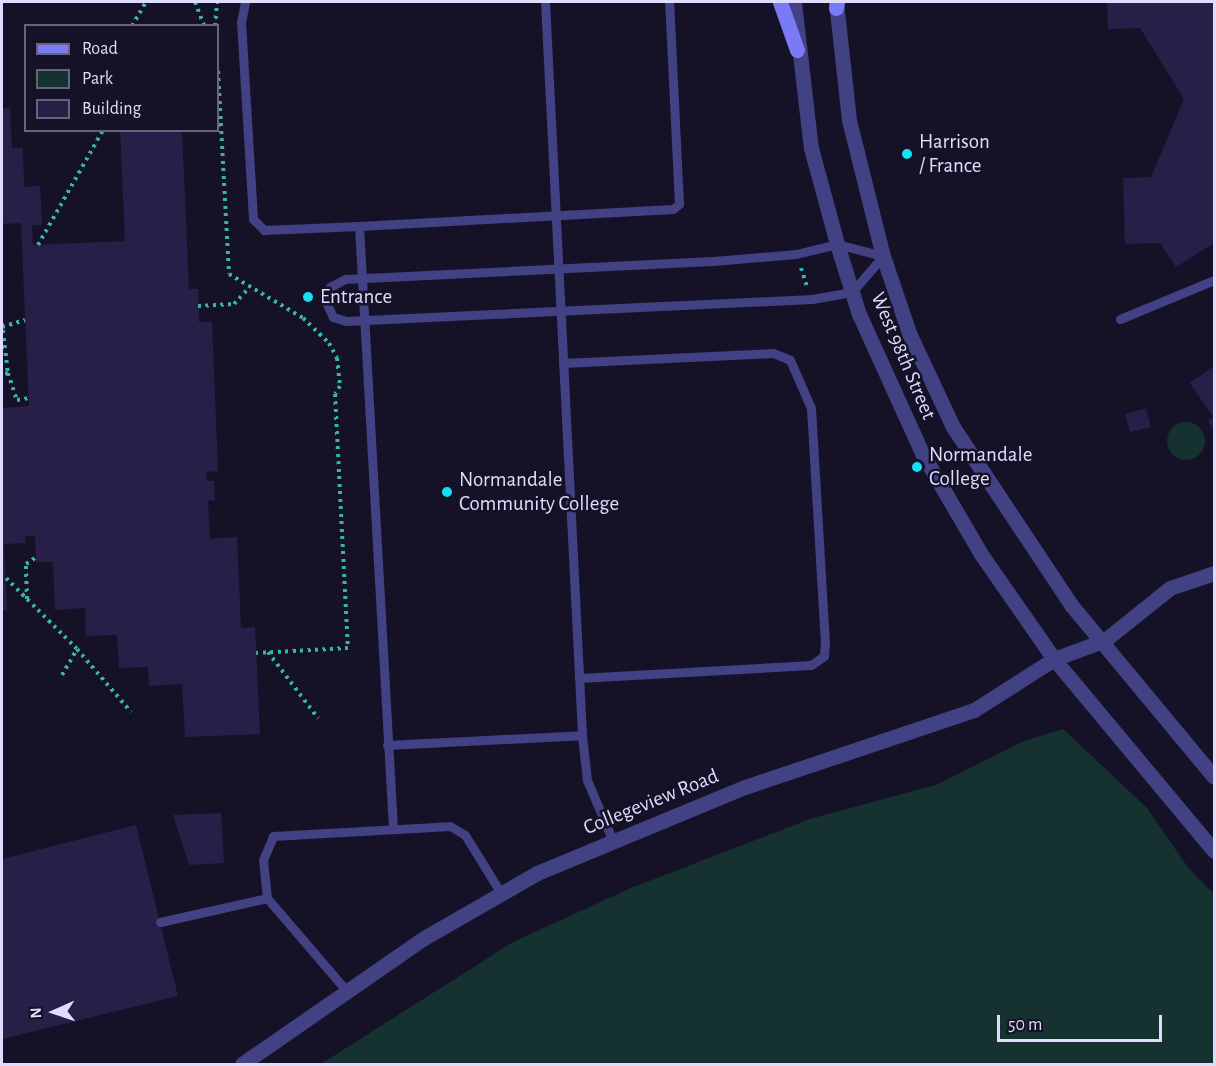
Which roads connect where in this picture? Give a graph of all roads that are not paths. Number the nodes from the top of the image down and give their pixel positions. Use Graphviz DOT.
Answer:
graph roads {
  1 [pos="245,2"];
  2 [pos="545,2"];
  3 [pos="669,2"];
  4 [pos="780,2"];
  5 [pos="794,2"];
  6 [pos="836,4"];
  7 [pos="797,50"];
  8 [pos="556,214"];
  9 [pos="359,226"];
  10 [pos="837,244"];
  11 [pos="883,256"];
  12 [pos="559,268"];
  13 [pos="361,279"];
  14 [pos="1215,280"];
  15 [pos="852,292"];
  16 [pos="560,309"];
  17 [pos="1120,319"];
  18 [pos="363,321"];
  19 [pos="563,363"];
  20 [pos="1212,578"];
  21 [pos="1105,640"];
  22 [pos="1054,659"];
  23 [pos="579,678"];
  24 [pos="582,735"];
  25 [pos="387,745"];
  26 [pos="1215,777"];
  27 [pos="393,828"];
  28 [pos="612,839"];
  29 [pos="1215,851"];
  30 [pos="501,893"];
  31 [pos="267,898"];
  32 [pos="160,922"];
  33 [pos="345,989"];
  34 [pos="242,1065"];
  1 -- 9 [label="lane"];
  2 -- 8 [label="lane"];
  3 -- 8 [label="lane"];
  4 -- 7 [label="main road"];
  5 -- 7 [label="street, West 98th Street"];
  6 -- 11 [label="street, West 98th Street"];
  7 -- 10 [label="street, West 98th Street"];
  8 -- 9 [label="lane"];
  8 -- 12 [label="lane"];
  9 -- 13 [label="lane"];
  10 -- 11 [label="lane"];
  10 -- 12 [label="lane"];
  10 -- 15 [label="street, West 98th Street"];
  11 -- 15 [label="lane"];
  11 -- 21 [label="street, West 98th Street"];
  12 -- 13 [label="lane"];
  12 -- 16 [label="lane"];
  13 -- 18 [label="lane"];
  13 -- 18 [label="lane"];
  14 -- 17 [label="lane"];
  15 -- 16 [label="lane"];
  15 -- 22 [label="street, West 98th Street"];
  16 -- 18 [label="lane"];
  16 -- 19 [label="lane"];
  18 -- 25 [label="lane"];
  19 -- 23 [label="lane"];
  19 -- 23 [label="lane"];
  20 -- 21 [label="street, Collegeview Road"];
  21 -- 22 [label="street, Collegeview Road"];
  21 -- 26 [label="street, West 98th Street"];
  22 -- 28 [label="street, Collegeview Road"];
  22 -- 29 [label="street, West 98th Street"];
  23 -- 24 [label="lane"];
  24 -- 25 [label="lane"];
  24 -- 28 [label="lane"];
  25 -- 27 [label="lane"];
  27 -- 30 [label="lane"];
  27 -- 31 [label="lane"];
  28 -- 30 [label="street, Collegeview Road"];
  30 -- 33 [label="street, Collegeview Road"];
  31 -- 32 [label="lane"];
  31 -- 33 [label="lane"];
  33 -- 34 [label="street, Collegeview Road"];
}
